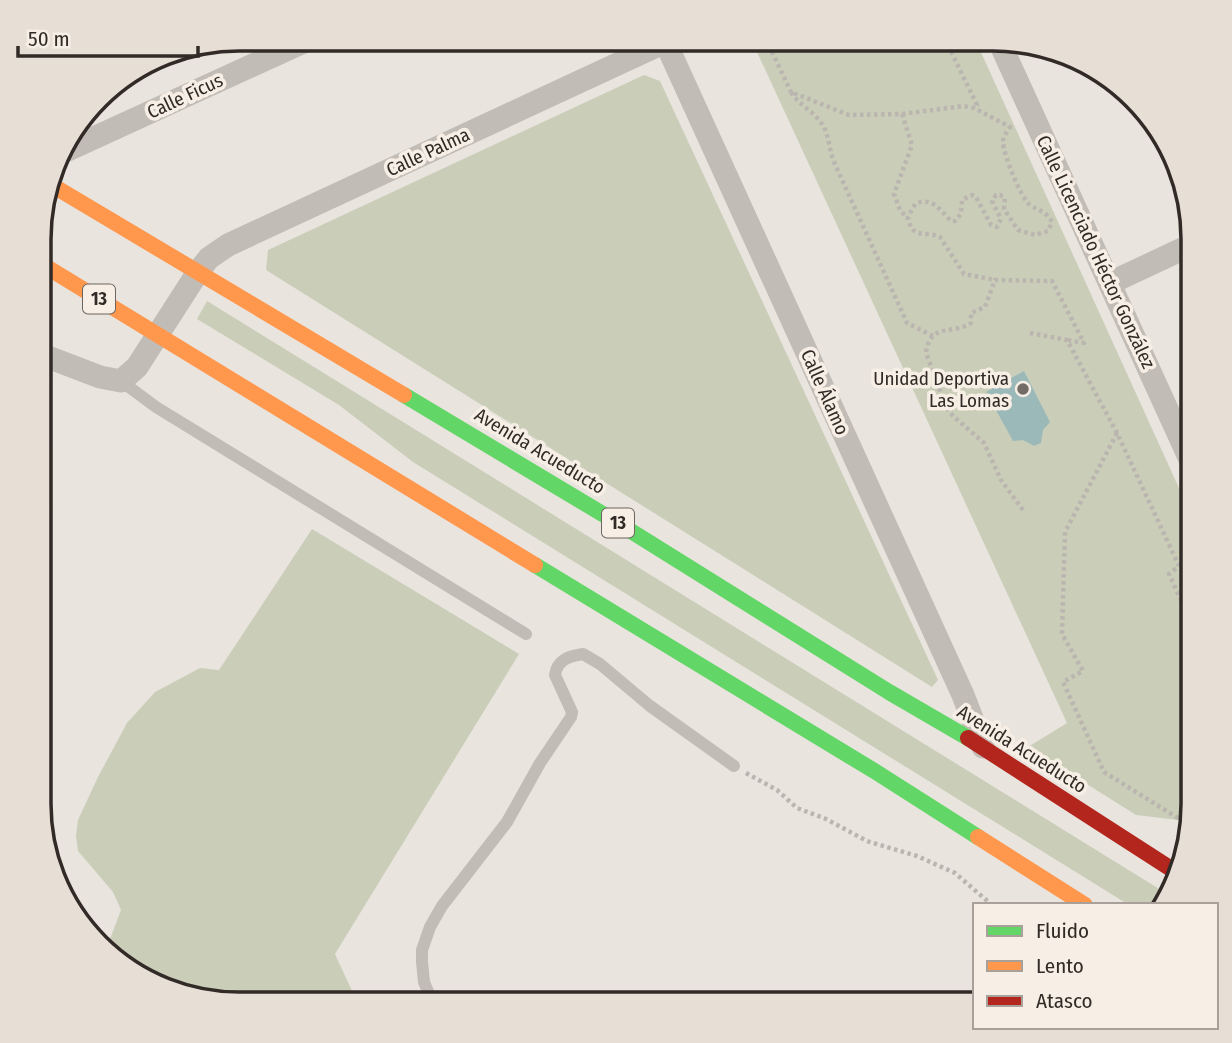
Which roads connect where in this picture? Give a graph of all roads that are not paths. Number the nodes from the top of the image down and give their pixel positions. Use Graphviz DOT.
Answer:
graph roads {
  1 [pos="282,51"];
  2 [pos="641,51"];
  3 [pos="669,51"];
  4 [pos="1004,51"];
  5 [pos="75,146"];
  6 [pos="58,188"];
  7 [pos="1181,250"];
  8 [pos="51,270"];
  9 [pos="198,272"];
  10 [pos="1110,283"];
  11 [pos="157,334"];
  12 [pos="51,358"];
  13 [pos="121,381"];
  14 [pos="1181,440"];
  15 [pos="526,634"];
  16 [pos="983,747"];
  17 [pos="734,766"];
  18 [pos="1170,868"];
  19 [pos="1082,903"];
  20 [pos="429,992"];
  1 -- 5 [label="street, Calle Ficus"];
  2 -- 9 [label="street, Calle Palma"];
  3 -- 16 [label="street, Calle Álamo"];
  4 -- 10 [label="street, Calle Licenciado Héctor González"];
  6 -- 9 [label="main road, Avenida Acueducto / 13"];
  7 -- 10 [label="street"];
  8 -- 11 [label="main road, 13"];
  9 -- 11 [label="street, Calle Palma"];
  9 -- 16 [label="main road, Avenida Acueducto / 13"];
  10 -- 14 [label="street, Calle Licenciado Héctor González"];
  11 -- 13 [label="street, Calle Palma"];
  11 -- 19 [label="main road, 13"];
  12 -- 13 [label="street"];
  13 -- 15 [label="lane"];
  16 -- 18 [label="main road, Avenida Acueducto / 13"];
  17 -- 20 [label="lane"];
}
